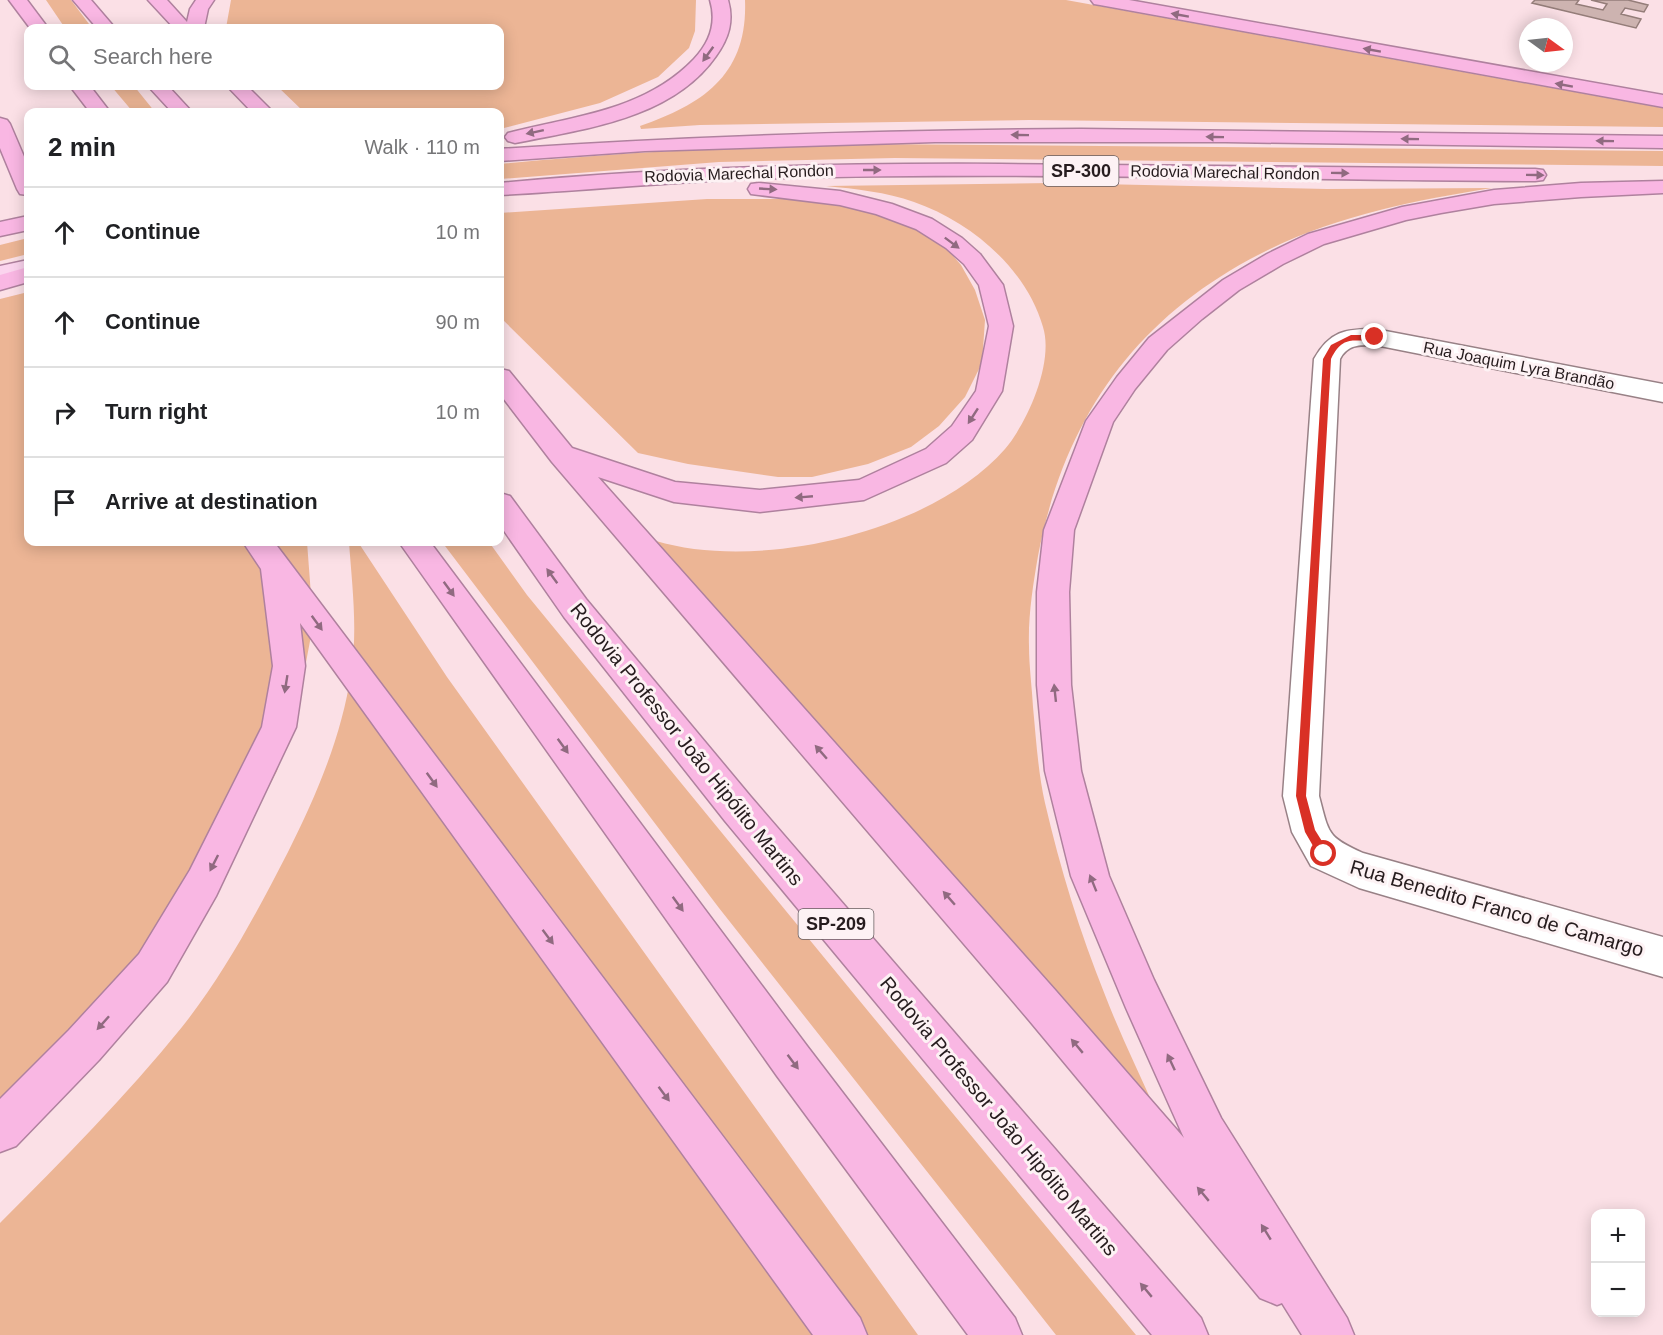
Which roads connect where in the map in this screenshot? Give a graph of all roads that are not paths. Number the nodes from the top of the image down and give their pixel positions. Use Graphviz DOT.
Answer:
graph roads {
  1 [pos="18,0"];
  2 [pos="82,0"];
  3 [pos="157,0"];
  4 [pos="205,0"];
  5 [pos="719,0"];
  6 [pos="1100,0"];
  7 [pos="36,24"];
  8 [pos="103,24"];
  9 [pos="179,24"];
  10 [pos="196,24"];
  11 [pos="83,90"];
  12 [pos="162,90"];
  13 [pos="241,90"];
  14 [pos="1663,101"];
  15 [pos="96,108"];
  16 [pos="178,108"];
  17 [pos="259,108"];
  18 [pos="0,124"];
  19 [pos="504,139"];
  20 [pos="1663,142"];
  21 [pos="504,155"];
  22 [pos="1663,176"];
  23 [pos="24,179"];
  24 [pos="1663,187"];
  25 [pos="504,190"];
  26 [pos="504,190"];
  27 [pos="24,224"];
  28 [pos="0,229"];
  29 [pos="24,268"];
  30 [pos="0,273"];
  31 [pos="24,275"];
  32 [pos="0,283"];
  33 [pos="504,382"];
  34 [pos="1663,393"];
  35 [pos="562,455"];
  36 [pos="504,510"];
  37 [pos="417,546"];
  38 [pos="266,553"];
  39 [pos="1301,796"];
  40 [pos="1663,957"];
  41 [pos="0,1130"];
  42 [pos="843,1335"];
  43 [pos="998,1335"];
  44 [pos="1184,1335"];
  45 [pos="1323,1335"];
  46 [pos="1330,1335"];
  1 -- 7 [label="highway"];
  2 -- 8 [label="highway"];
  3 -- 9 [label="highway"];
  4 -- 10 [label="highway"];
  5 -- 19 [label="highway, one-way"];
  14 -- 6 [label="highway, one-way"];
  11 -- 15 [label="highway"];
  12 -- 16 [label="highway"];
  13 -- 17 [label="highway"];
  18 -- 23 [label="highway"];
  20 -- 21 [label="highway, Rodovia Marechal Rondon / SP-300, one-way"];
  25 -- 22 [label="highway, Rodovia Marechal Rondon / SP-300, one-way"];
  46 -- 24 [label="highway, one-way"];
  26 -- 35 [label="highway, one-way"];
  27 -- 28 [label="highway"];
  29 -- 30 [label="main road"];
  31 -- 32 [label="highway"];
  33 -- 35 [label="highway"];
  34 -- 39 [label="street, Rua Joaquim Lyra Brandão"];
  45 -- 35 [label="highway, one-way"];
  44 -- 36 [label="highway, Rodovia Professor João Hipólito Martins / SP-209, one-way"];
  37 -- 43 [label="highway, one-way"];
  38 -- 41 [label="highway, one-way"];
  38 -- 42 [label="highway, one-way"];
  39 -- 40 [label="street, Rua Benedito Franco de Camargo"];
}
